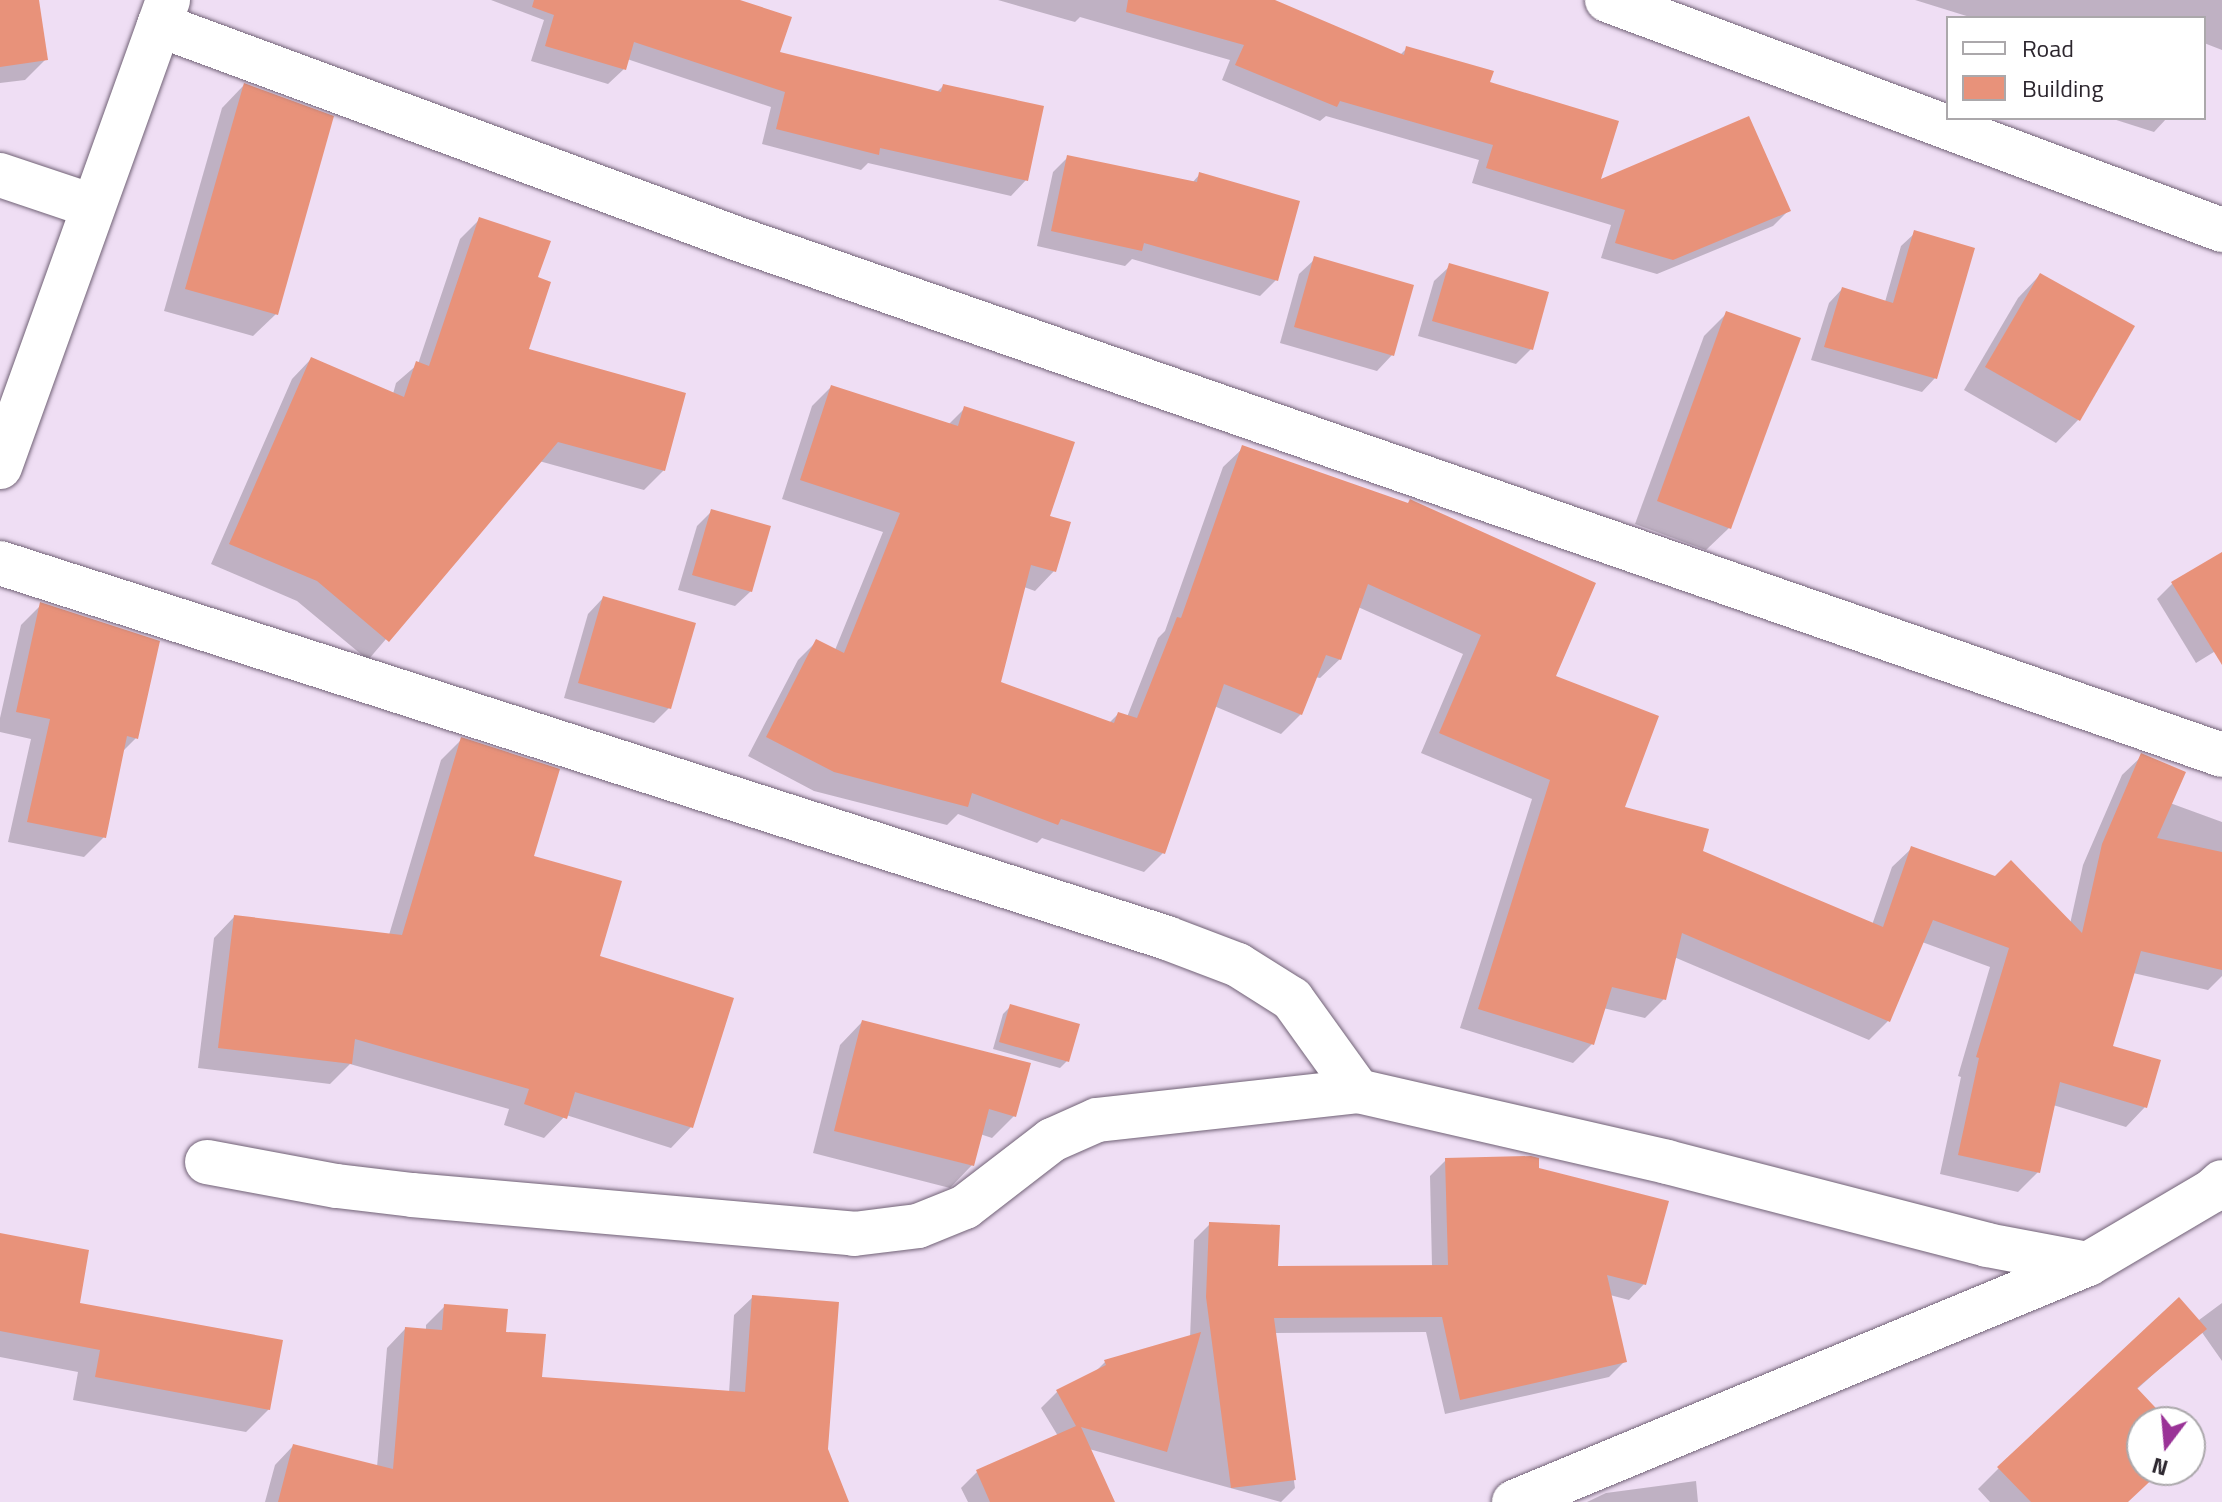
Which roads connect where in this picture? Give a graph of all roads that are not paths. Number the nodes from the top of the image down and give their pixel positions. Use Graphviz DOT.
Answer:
graph roads {
  1 [pos="1607,0"];
  2 [pos="164,12"];
  3 [pos="0,175"];
  4 [pos="92,206"];
  5 [pos="2222,230"];
  6 [pos="0,467"];
  7 [pos="0,563"];
  8 [pos="2222,755"];
  9 [pos="1358,1091"];
  10 [pos="207,1162"];
  11 [pos="2222,1182"];
  12 [pos="2088,1264"];
  13 [pos="1514,1502"];
  1 -- 5 [label="street"];
  2 -- 4 [label="street"];
  2 -- 8 [label="street"];
  3 -- 4 [label="street"];
  4 -- 6 [label="street"];
  7 -- 9 [label="street"];
  9 -- 10 [label="street"];
  9 -- 12 [label="street"];
  11 -- 12 [label="street"];
  12 -- 13 [label="street"];
}
